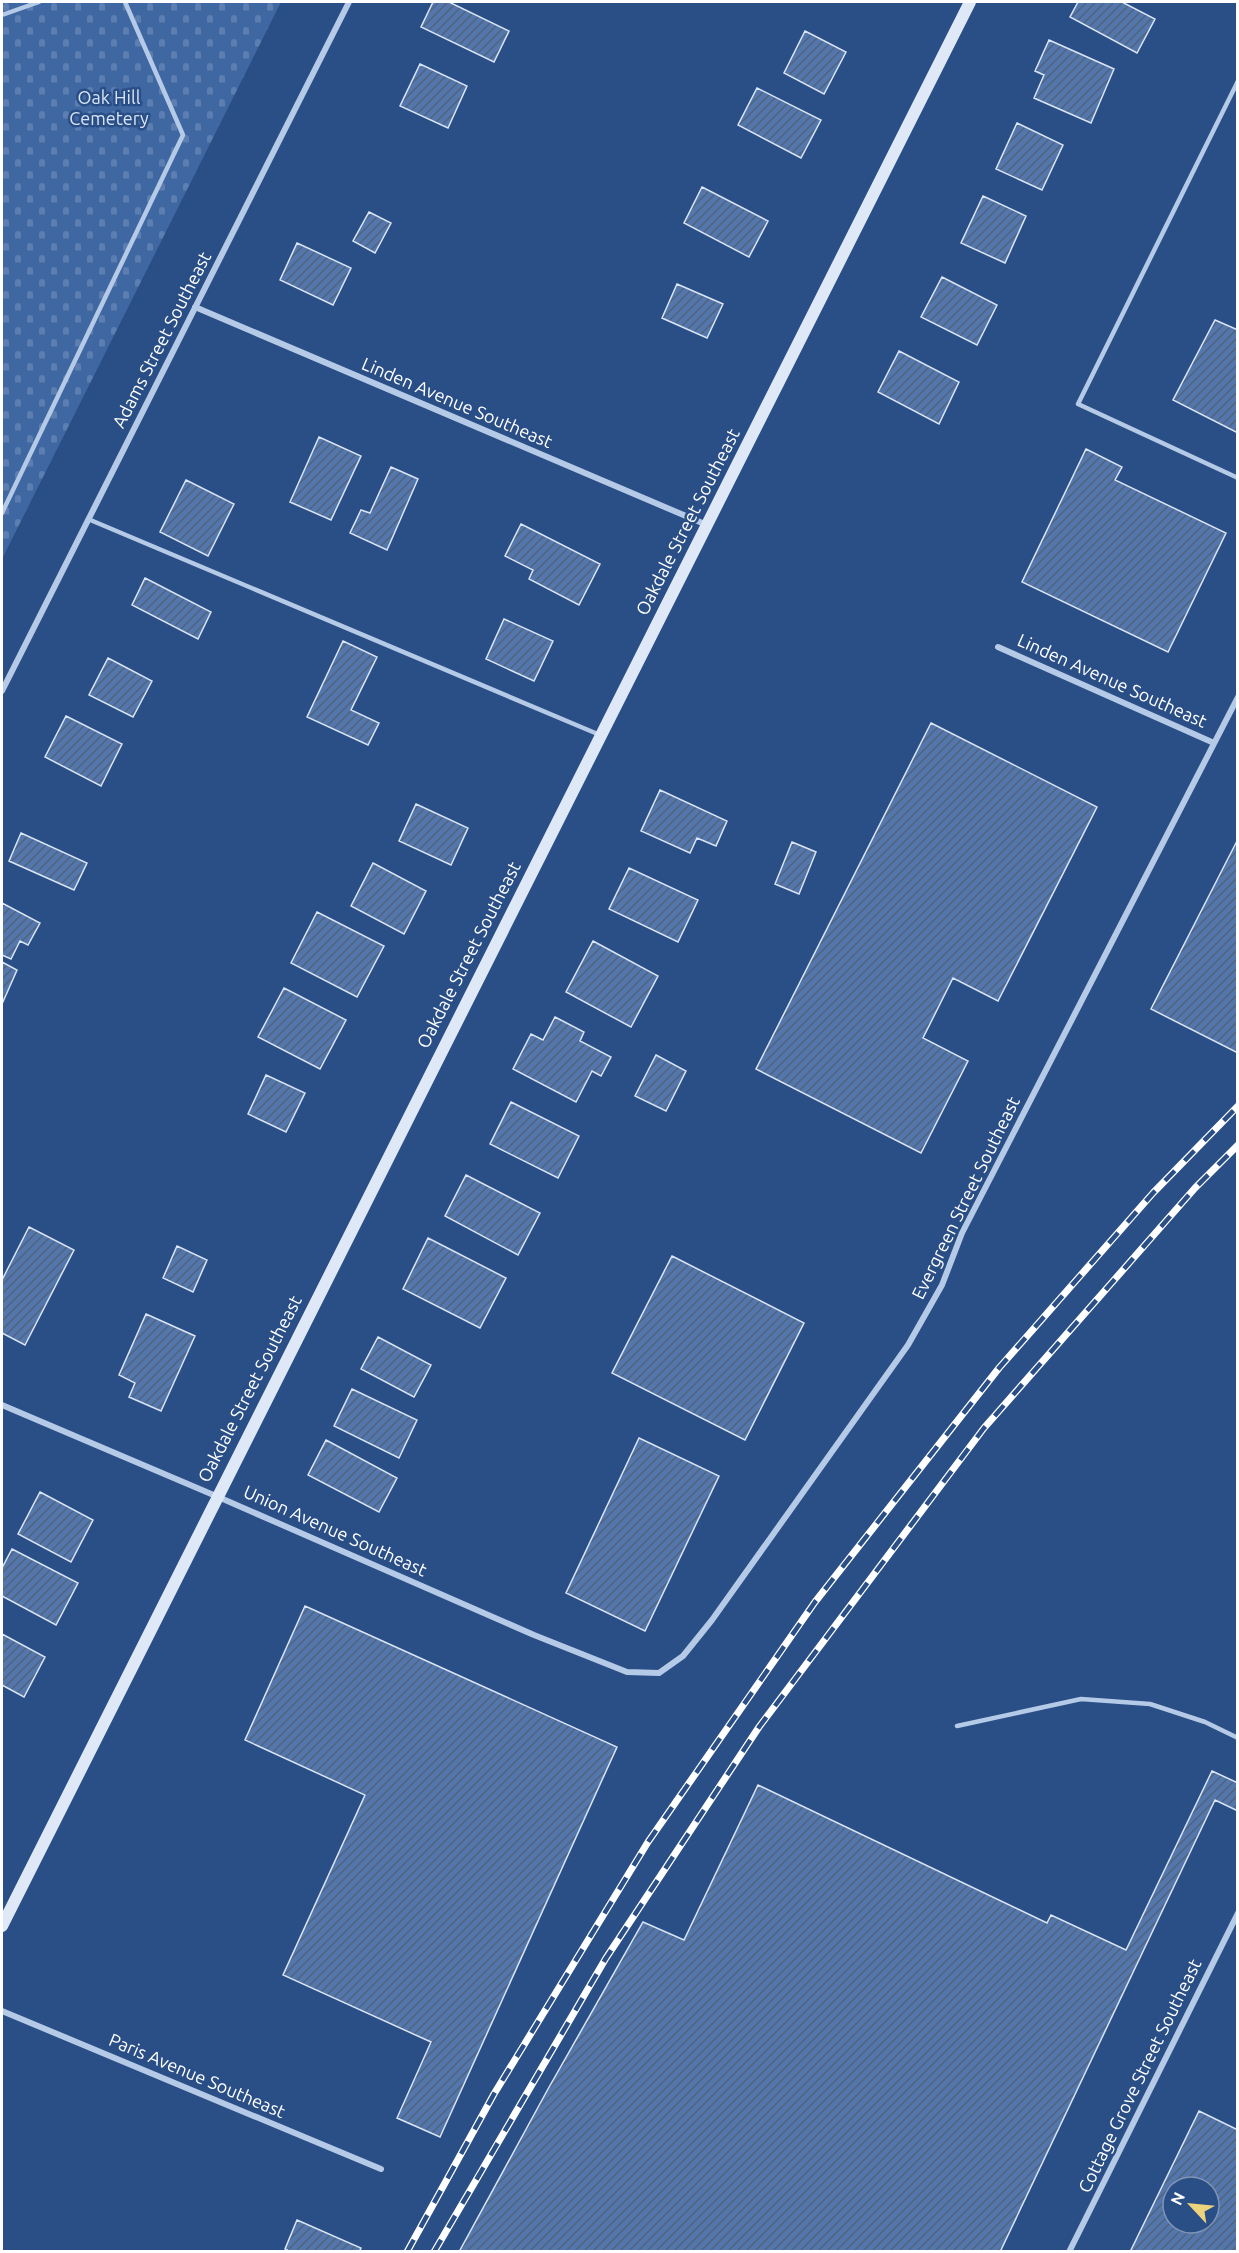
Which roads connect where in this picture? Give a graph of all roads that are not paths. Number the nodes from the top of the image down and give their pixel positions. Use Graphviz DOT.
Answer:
graph roads {
  1 [pos="39,2"];
  2 [pos="125,2"];
  3 [pos="349,2"];
  4 [pos="970,2"];
  5 [pos="2,15"];
  6 [pos="1238,81"];
  7 [pos="195,308"];
  8 [pos="1238,478"];
  9 [pos="2,513"];
  10 [pos="88,519"];
  11 [pos="707,525"];
  12 [pos="998,647"];
  13 [pos="2,691"];
  14 [pos="1238,697"];
  15 [pos="601,736"];
  16 [pos="1214,743"];
  17 [pos="2,1405"];
  18 [pos="216,1496"];
  19 [pos="659,1673"];
  20 [pos="957,1726"];
  21 [pos="1238,1738"];
  22 [pos="1238,1913"];
  23 [pos="2,1926"];
  24 [pos="2,2011"];
  25 [pos="381,2169"];
  26 [pos="1069,2252"];
  1 -- 5 [label="lane"];
  2 -- 9 [label="lane"];
  3 -- 7 [label="street, Adams Street Southeast"];
  4 -- 11 [label="street, Oakdale Street Southeast"];
  6 -- 8 [label="lane"];
  7 -- 10 [label="street, Adams Street Southeast"];
  7 -- 11 [label="street, Linden Avenue Southeast"];
  10 -- 13 [label="street, Adams Street Southeast"];
  10 -- 15 [label="lane"];
  11 -- 15 [label="street, Oakdale Street Southeast"];
  12 -- 16 [label="street, Linden Avenue Southeast"];
  14 -- 16 [label="street, Evergreen Street Southeast"];
  15 -- 18 [label="street, Oakdale Street Southeast"];
  16 -- 19 [label="street, Evergreen Street Southeast"];
  17 -- 18 [label="street, Union Avenue Southeast"];
  18 -- 19 [label="street, Union Avenue Southeast"];
  18 -- 23 [label="street, Oakdale Street Southeast"];
  20 -- 21 [label="lane"];
  22 -- 26 [label="street, Cottage Grove Street Southeast"];
  24 -- 25 [label="street, Paris Avenue Southeast"];
}
